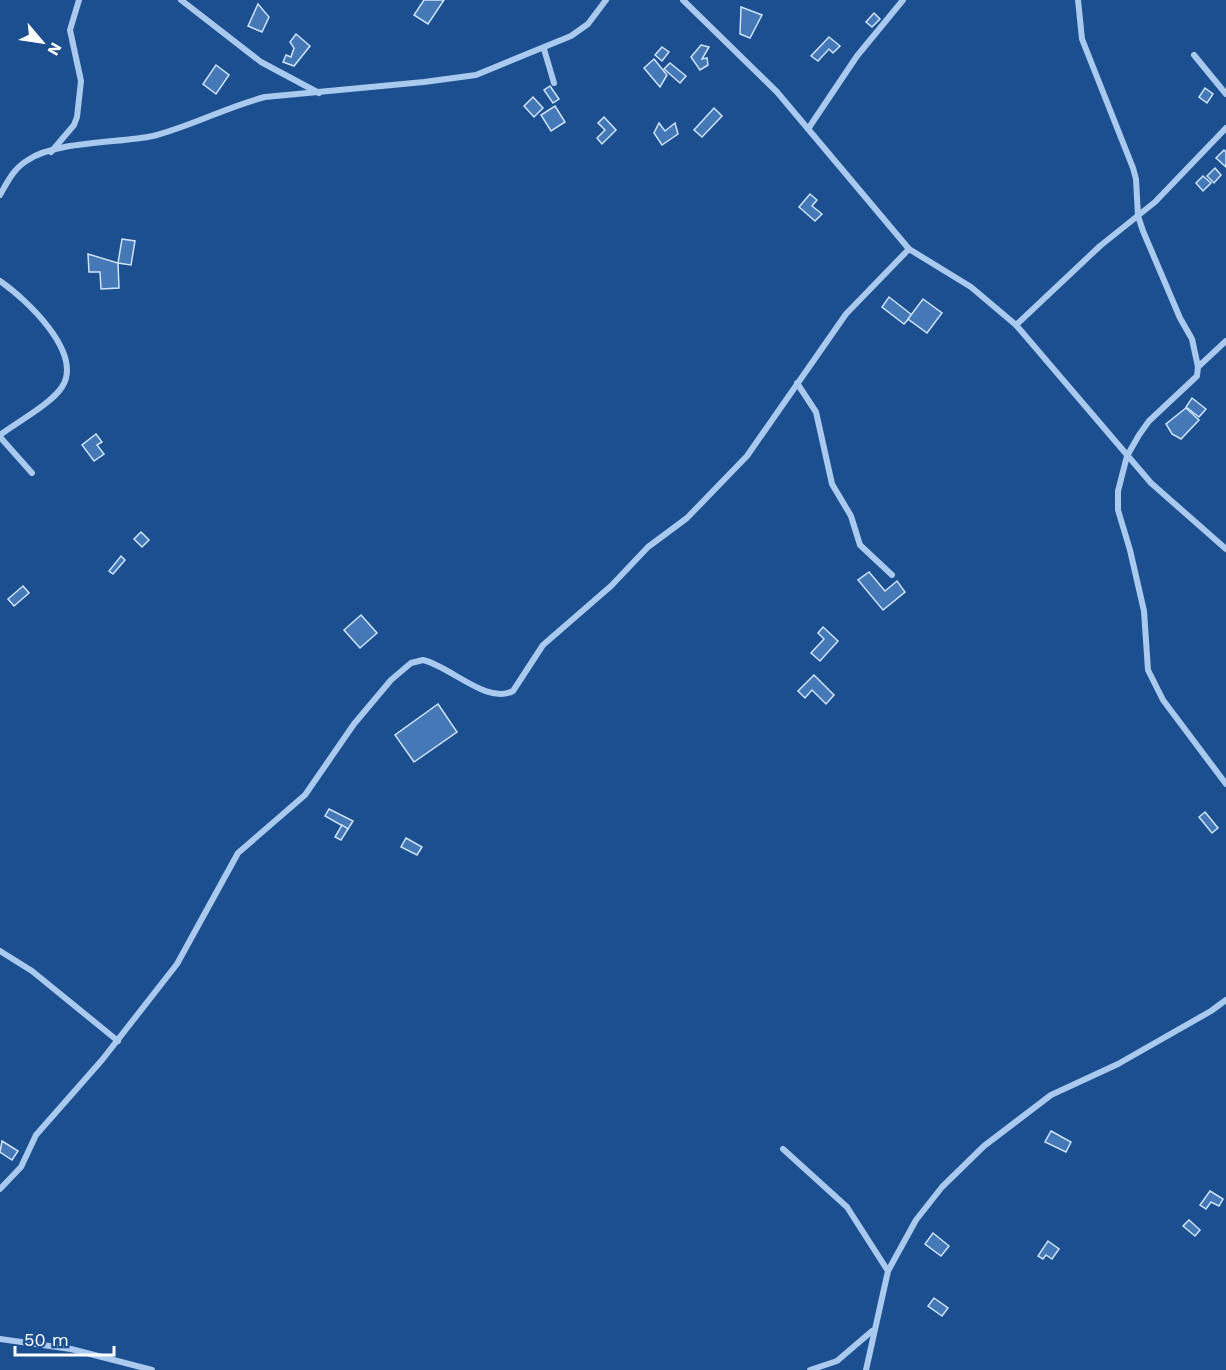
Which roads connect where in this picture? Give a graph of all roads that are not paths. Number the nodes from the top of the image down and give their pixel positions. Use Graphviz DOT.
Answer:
graph roads {
  1 [pos="78,0"];
  2 [pos="181,0"];
  3 [pos="606,0"];
  4 [pos="683,0"];
  5 [pos="903,0"];
  6 [pos="1078,0"];
  7 [pos="544,49"];
  8 [pos="1194,54"];
  9 [pos="555,83"];
  10 [pos="320,93"];
  11 [pos="1226,94"];
  12 [pos="1226,128"];
  13 [pos="808,129"];
  14 [pos="51,152"];
  15 [pos="0,195"];
  16 [pos="1138,216"];
  17 [pos="909,249"];
  18 [pos="0,281"];
  19 [pos="1016,325"];
  20 [pos="1226,341"];
  21 [pos="1198,367"];
  22 [pos="797,382"];
  23 [pos="0,436"];
  24 [pos="1127,456"];
  25 [pos="32,473"];
  26 [pos="1226,549"];
  27 [pos="892,575"];
  28 [pos="1226,784"];
  29 [pos="0,951"];
  30 [pos="1226,1000"];
  31 [pos="118,1041"];
  32 [pos="783,1149"];
  33 [pos="0,1189"];
  34 [pos="888,1271"];
  35 [pos="873,1331"];
  36 [pos="0,1339"];
  37 [pos="152,1370"];
  38 [pos="810,1370"];
  39 [pos="866,1370"];
  1 -- 14 [label="street"];
  2 -- 10 [label="street"];
  3 -- 7 [label="street"];
  4 -- 13 [label="street"];
  5 -- 13 [label="street"];
  6 -- 16 [label="street"];
  7 -- 9 [label="street"];
  7 -- 10 [label="street"];
  8 -- 11 [label="street"];
  10 -- 14 [label="street"];
  12 -- 16 [label="street"];
  13 -- 17 [label="street"];
  14 -- 15 [label="street"];
  16 -- 19 [label="street"];
  16 -- 21 [label="street"];
  17 -- 19 [label="street"];
  17 -- 22 [label="street"];
  18 -- 23 [label="street"];
  19 -- 24 [label="street"];
  20 -- 21 [label="street"];
  21 -- 24 [label="street"];
  22 -- 27 [label="street"];
  22 -- 31 [label="street"];
  23 -- 25 [label="street"];
  24 -- 26 [label="street"];
  24 -- 28 [label="street"];
  29 -- 31 [label="street"];
  30 -- 34 [label="street"];
  31 -- 33 [label="street"];
  32 -- 34 [label="street"];
  34 -- 35 [label="street"];
  35 -- 38 [label="street"];
  35 -- 39 [label="street"];
  36 -- 37 [label="street"];
}
